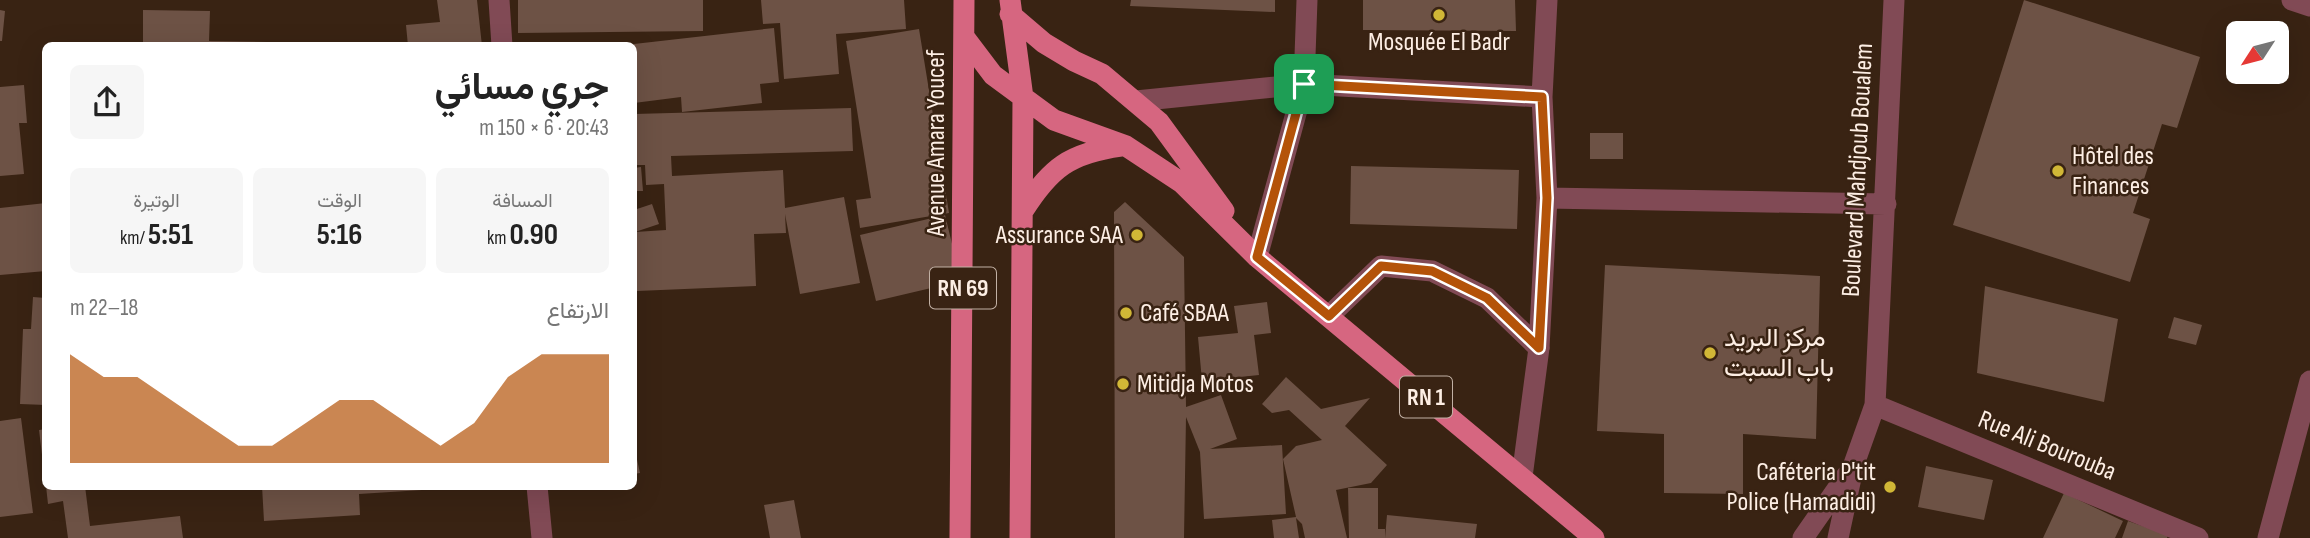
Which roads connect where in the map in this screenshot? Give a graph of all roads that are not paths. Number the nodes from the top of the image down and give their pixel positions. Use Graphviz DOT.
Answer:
graph roads {
  1 [pos="499,0"];
  2 [pos="964,0"];
  3 [pos="1307,0"];
  4 [pos="1548,0"];
  5 [pos="1894,0"];
  6 [pos="2291,0"];
  7 [pos="2310,6"];
  8 [pos="1010,7"];
  9 [pos="965,38"];
  10 [pos="502,42"];
  11 [pos="1304,84"];
  12 [pos="1542,97"];
  13 [pos="1023,98"];
  14 [pos="1136,101"];
  15 [pos="1126,146"];
  16 [pos="1547,198"];
  17 [pos="1886,204"];
  18 [pos="1023,212"];
  19 [pos="1257,257"];
  20 [pos="1329,316"];
  21 [pos="1539,348"];
  22 [pos="2310,381"];
  23 [pos="1875,405"];
  24 [pos="1854,464"];
  25 [pos="1522,477"];
  26 [pos="538,491"];
  27 [pos="542,538"];
  28 [pos="960,538"];
  29 [pos="1020,538"];
  30 [pos="1594,538"];
  31 [pos="1803,538"];
  32 [pos="1838,538"];
  33 [pos="2198,538"];
  34 [pos="2268,538"];
  1 -- 10 [label="street"];
  2 -- 9 [label="main road, Avenue Amara Youcef"];
  3 -- 11 [label="street"];
  4 -- 12 [label="street"];
  5 -- 17 [label="street, Boulevard Mahdjoub Boualem"];
  6 -- 7 [label="street"];
  8 -- 13 [label="main road, RN 69"];
  8 -- 14 [label="main road, RN 1"];
  9 -- 13 [label="main road, RN 1"];
  9 -- 28 [label="main road, Avenue Amara Youcef / RN 69"];
  11 -- 12 [label="street"];
  11 -- 14 [label="street"];
  11 -- 19 [label="street"];
  12 -- 16 [label="street"];
  13 -- 15 [label="main road, RN 1"];
  13 -- 18 [label="main road, RN 69"];
  14 -- 19 [label="main road, RN 1"];
  15 -- 18 [label="main road"];
  15 -- 19 [label="main road, RN 1"];
  16 -- 17 [label="street"];
  16 -- 21 [label="street"];
  17 -- 23 [label="street, Boulevard Mahdjoub Boualem"];
  18 -- 29 [label="main road, RN 69"];
  19 -- 20 [label="main road, RN 1"];
  20 -- 21 [label="street"];
  20 -- 25 [label="main road, RN 1"];
  21 -- 25 [label="street"];
  22 -- 34 [label="street"];
  23 -- 24 [label="street, Boulevard Mahdjoub Boualem"];
  23 -- 33 [label="street, Rue Ali Bourouba"];
  24 -- 31 [label="street, Boulevard Mahdjoub Boualem"];
  24 -- 32 [label="street, Boulevard Mahdjoub Boualem"];
  25 -- 30 [label="main road, RN 1"];
  26 -- 27 [label="street"];
}
